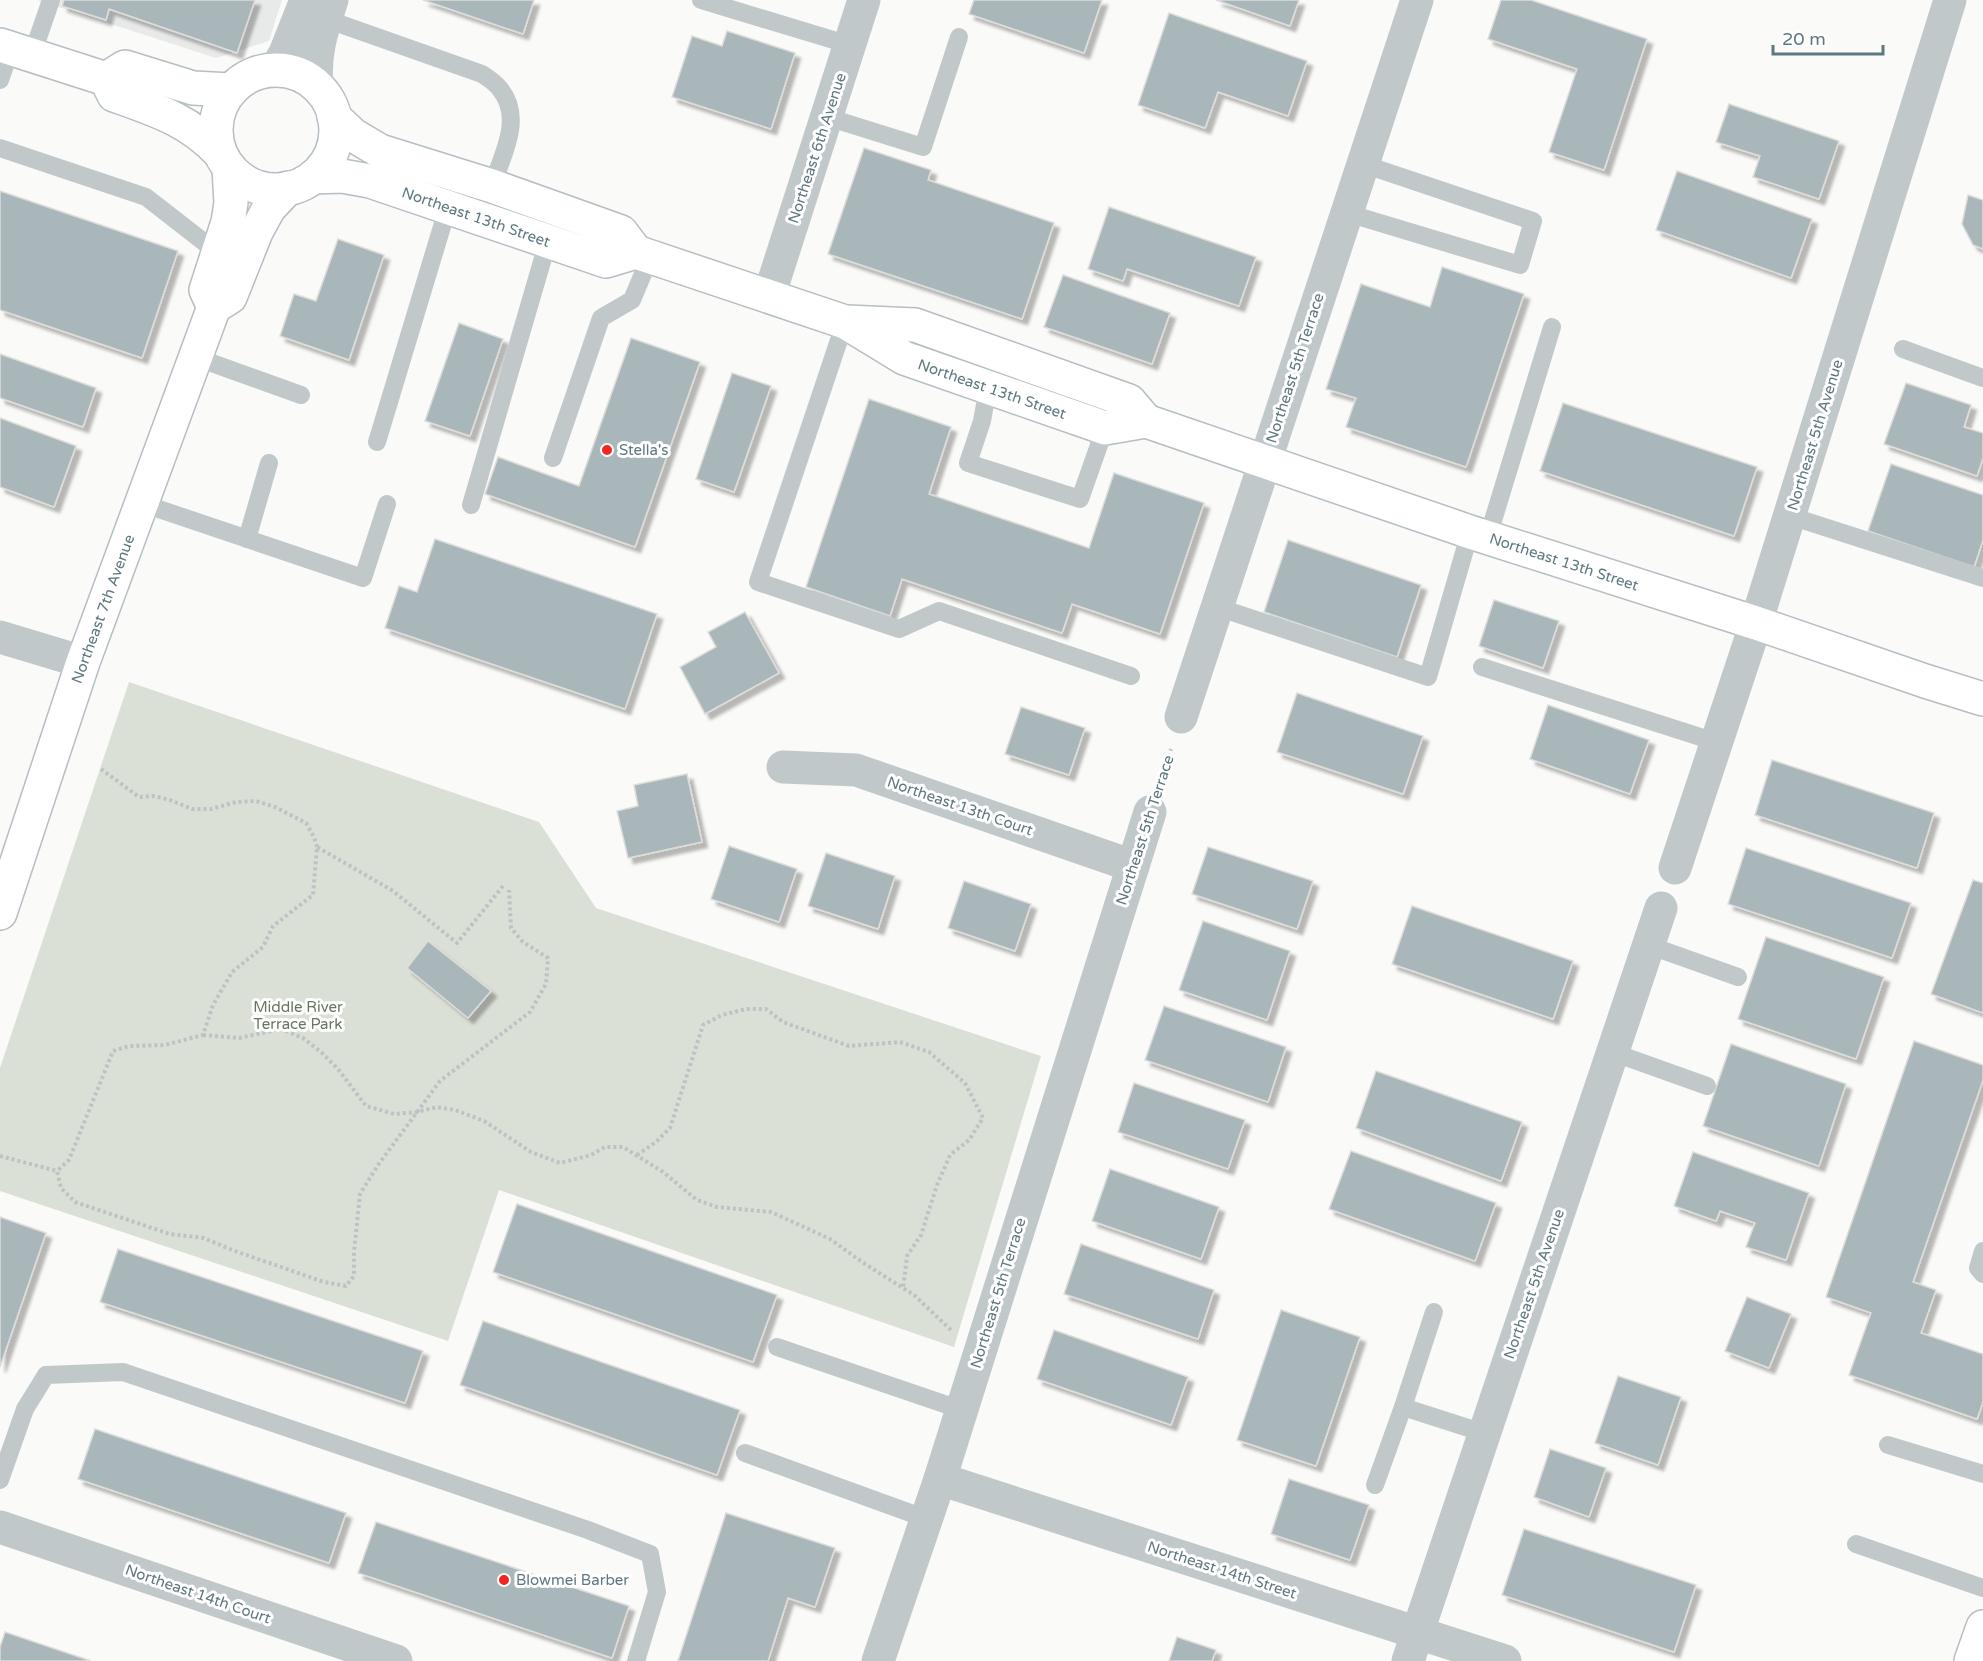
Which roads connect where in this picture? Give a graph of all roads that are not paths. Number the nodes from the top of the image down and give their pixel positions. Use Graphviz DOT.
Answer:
graph roads {
  1 [pos="51,0"];
  2 [pos="700,0"];
  3 [pos="864,0"];
  4 [pos="1417,0"];
  5 [pos="1950,0"];
  6 [pos="321,6"];
  7 [pos="959,37"];
  8 [pos="850,45"];
  9 [pos="14,49"];
  10 [pos="276,70"];
  11 [pos="106,79"];
  12 [pos="0,80"];
  13 [pos="317,86"];
  14 [pos="231,90"];
  15 [pos="334,117"];
  16 [pos="826,117"];
  17 [pos="0,148"];
  18 [pos="225,160"];
  19 [pos="1363,164"];
  20 [pos="458,176"];
  21 [pos="301,183"];
  22 [pos="492,186"];
  23 [pos="448,207"];
  24 [pos="1347,213"];
  25 [pos="548,241"];
  26 [pos="218,253"];
  27 [pos="643,254"];
  28 [pos="769,296"];
  29 [pos="214,307"];
  30 [pos="845,322"];
  31 [pos="1552,327"];
  32 [pos="1903,349"];
  33 [pos="195,357"];
  34 [pos="1983,378"];
  35 [pos="988,388"];
  36 [pos="301,395"];
  37 [pos="1146,421"];
  38 [pos="1106,428"];
  39 [pos="377,442"];
  40 [pos="553,458"];
  41 [pos="1264,461"];
  42 [pos="269,464"];
  43 [pos="141,503"];
  44 [pos="387,504"];
  45 [pos="471,505"];
  46 [pos="1790,516"];
  47 [pos="1479,535"];
  48 [pos="247,539"];
  49 [pos="1983,578"];
  50 [pos="1217,607"];
  51 [pos="1756,623"];
  52 [pos="0,637"];
  53 [pos="83,662"];
  54 [pos="1482,667"];
  55 [pos="1131,676"];
  56 [pos="1983,699"];
  57 [pos="1181,717"];
  58 [pos="1716,742"];
  59 [pos="783,767"];
  60 [pos="1150,812"];
  61 [pos="1133,866"];
  62 [pos="1675,868"];
  63 [pos="1661,908"];
  64 [pos="0,913"];
  65 [pos="1648,945"];
  66 [pos="1738,977"];
  67 [pos="1612,1052"];
  68 [pos="1707,1086"];
  69 [pos="1983,1251"];
  70 [pos="1983,1274"];
  71 [pos="1434,1312"];
  72 [pos="777,1347"];
  73 [pos="1403,1407"];
  74 [pos="962,1410"];
  75 [pos="1484,1433"];
  76 [pos="1888,1445"];
  77 [pos="745,1453"];
  78 [pos="1983,1474"];
  79 [pos="940,1479"];
  80 [pos="0,1480"];
  81 [pos="1375,1485"];
  82 [pos="927,1519"];
  83 [pos="0,1527"];
  84 [pos="1856,1544"];
  85 [pos="1983,1588"];
  86 [pos="1983,1627"];
  87 [pos="1413,1647"];
  88 [pos="396,1661"];
  89 [pos="636,1661"];
  90 [pos="878,1661"];
  91 [pos="1505,1661"];
  92 [pos="1971,1661"];
  1 -- 9 [label="lane"];
  2 -- 8 [label="lane"];
  3 -- 8 [label="street, Northeast 6th Avenue"];
  4 -- 19 [label="street, Northeast 5th Terrace"];
  5 -- 46 [label="street, Northeast 5th Avenue"];
  6 -- 10 [label="street"];
  6 -- 13 [label="street"];
  6 -- 22 [label="lane"];
  7 -- 16 [label="lane"];
  8 -- 16 [label="street, Northeast 6th Avenue"];
  9 -- 11 [label="street"];
  9 -- 12 [label="lane"];
  10 -- 13 [label="street"];
  10 -- 14 [label="street"];
  11 -- 14 [label="street"];
  11 -- 18 [label="street"];
  13 -- 15 [label="street"];
  14 -- 18 [label="street"];
  15 -- 20 [label="street, Northeast 13th Street"];
  15 -- 21 [label="street"];
  16 -- 28 [label="street, Northeast 6th Avenue"];
  17 -- 26 [label="lane"];
  18 -- 21 [label="street"];
  18 -- 26 [label="street, Northeast 7th Avenue"];
  19 -- 24 [label="street, Northeast 5th Terrace"];
  19 -- 24 [label="lane"];
  20 -- 22 [label="street, Northeast 13th Street"];
  20 -- 23 [label="lane"];
  21 -- 23 [label="street, Northeast 13th Street"];
  21 -- 29 [label="street, Northeast 7th Avenue"];
  22 -- 27 [label="street, Northeast 13th Street"];
  23 -- 25 [label="street, Northeast 13th Street"];
  23 -- 39 [label="lane"];
  24 -- 41 [label="street, Northeast 5th Terrace"];
  25 -- 27 [label="street, Northeast 13th Street"];
  25 -- 45 [label="lane"];
  26 -- 29 [label="street, Northeast 7th Avenue"];
  27 -- 28 [label="street, Northeast 13th Street"];
  27 -- 40 [label="lane"];
  28 -- 30 [label="street, Northeast 13th Street"];
  29 -- 33 [label="street, Northeast 7th Avenue"];
  30 -- 35 [label="street, Northeast 13th Street"];
  30 -- 37 [label="street, Northeast 13th Street"];
  30 -- 55 [label="lane"];
  31 -- 47 [label="lane"];
  32 -- 34 [label="lane"];
  33 -- 36 [label="lane"];
  33 -- 43 [label="street, Northeast 7th Avenue"];
  35 -- 38 [label="street, Northeast 13th Street"];
  35 -- 38 [label="lane"];
  37 -- 38 [label="street, Northeast 13th Street"];
  37 -- 41 [label="street, Northeast 13th Street"];
  41 -- 47 [label="street, Northeast 13th Street"];
  41 -- 50 [label="street, Northeast 5th Terrace"];
  42 -- 48 [label="lane"];
  43 -- 48 [label="lane"];
  43 -- 53 [label="street, Northeast 7th Avenue"];
  44 -- 48 [label="lane"];
  46 -- 49 [label="lane"];
  46 -- 51 [label="street, Northeast 5th Avenue"];
  47 -- 50 [label="lane"];
  47 -- 51 [label="street, Northeast 13th Street"];
  50 -- 57 [label="street, Northeast 5th Terrace"];
  51 -- 56 [label="street, Northeast 13th Street"];
  51 -- 58 [label="street, Northeast 5th Avenue"];
  52 -- 53 [label="street"];
  53 -- 64 [label="street, Northeast 7th Avenue"];
  54 -- 58 [label="lane"];
  58 -- 62 [label="street, Northeast 5th Avenue"];
  59 -- 61 [label="street, Northeast 13th Court"];
  60 -- 61 [label="street, Northeast 5th Terrace"];
  61 -- 74 [label="street, Northeast 5th Terrace"];
  63 -- 65 [label="street, Northeast 5th Avenue"];
  65 -- 66 [label="lane"];
  65 -- 67 [label="street, Northeast 5th Avenue"];
  67 -- 68 [label="lane"];
  67 -- 75 [label="street, Northeast 5th Avenue"];
  69 -- 70 [label="lane"];
  71 -- 73 [label="lane"];
  72 -- 74 [label="lane"];
  73 -- 75 [label="lane"];
  73 -- 81 [label="lane"];
  74 -- 79 [label="street, Northeast 5th Terrace"];
  75 -- 87 [label="street, Northeast 5th Avenue"];
  76 -- 78 [label="lane"];
  77 -- 82 [label="lane"];
  79 -- 82 [label="street, Northeast 5th Terrace"];
  79 -- 87 [label="street, Northeast 14th Street"];
  80 -- 89 [label="lane"];
  82 -- 90 [label="street, Northeast 5th Terrace"];
  83 -- 88 [label="street, Northeast 14th Court"];
  84 -- 85 [label="lane"];
  86 -- 92 [label="street"];
  87 -- 91 [label="street, Northeast 14th Street"];
}
